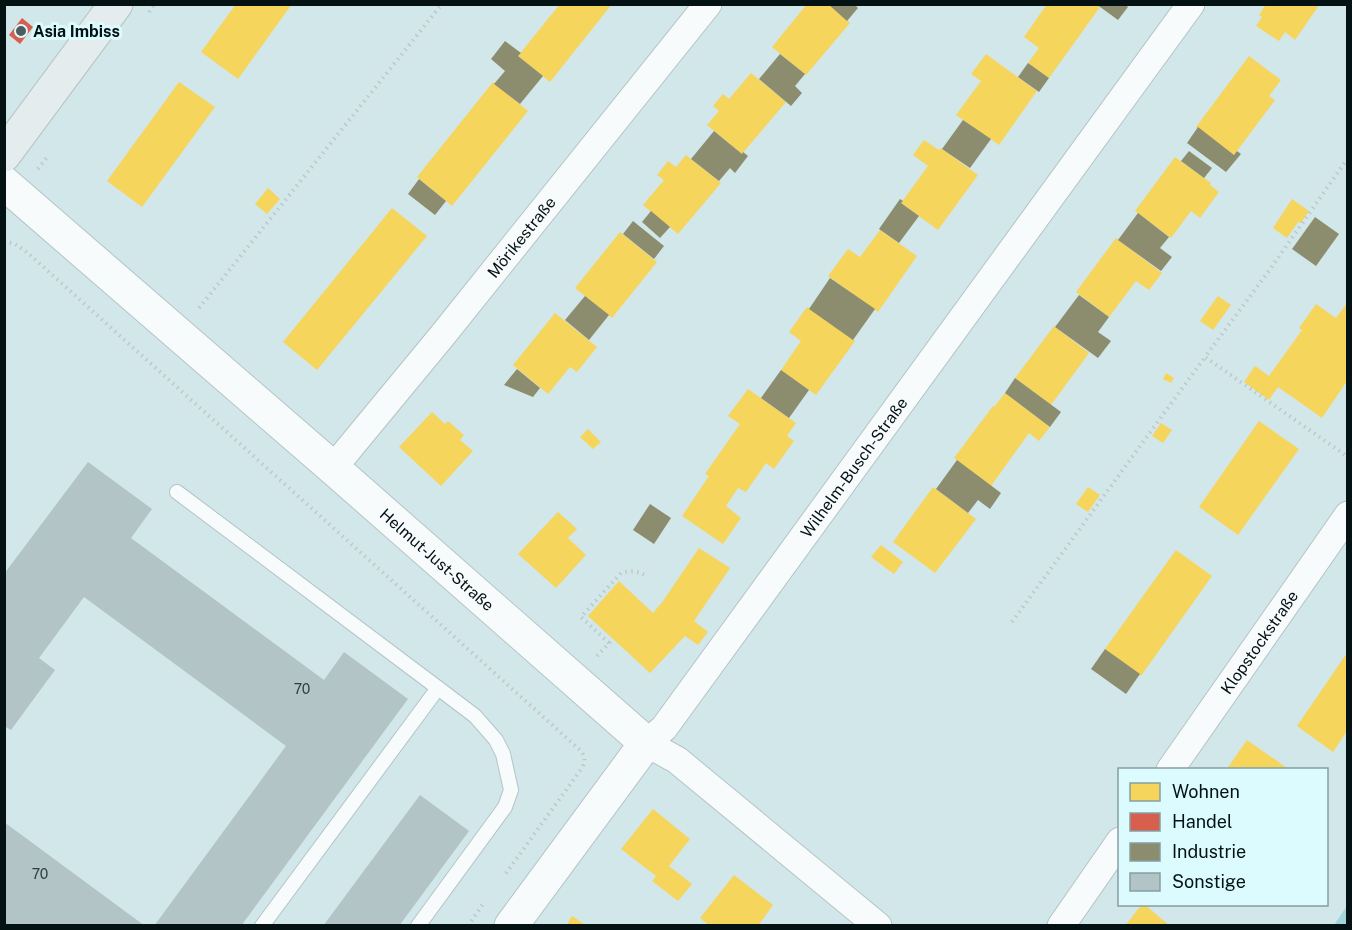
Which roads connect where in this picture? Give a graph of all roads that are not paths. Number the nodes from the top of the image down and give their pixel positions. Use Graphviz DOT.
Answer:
graph roads {
  1 [pos="116,4"];
  2 [pos="708,4"];
  3 [pos="1191,4"];
  4 [pos="4,155"];
  5 [pos="4,183"];
  6 [pos="333,468"];
  7 [pos="177,492"];
  8 [pos="1347,515"];
  9 [pos="438,688"];
  10 [pos="646,743"];
  11 [pos="1171,768"];
  12 [pos="1118,842"];
  13 [pos="262,926"];
  14 [pos="418,926"];
  15 [pos="511,926"];
  16 [pos="878,926"];
  17 [pos="1060,926"];
  1 -- 4 [label="main road"];
  2 -- 6 [label="street, Mörikestraße"];
  3 -- 10 [label="street, Wilhelm-Busch-Straße"];
  5 -- 6 [label="street, Helmut-Just-Straße"];
  6 -- 10 [label="street, Helmut-Just-Straße"];
  7 -- 9 [label="lane"];
  8 -- 11 [label="street, Klopstockstraße"];
  9 -- 13 [label="lane"];
  9 -- 14 [label="lane"];
  10 -- 15 [label="street, Wilhelm-Busch-Straße"];
  10 -- 16 [label="street, Helmut-Just-Straße"];
  12 -- 17 [label="street"];
}
